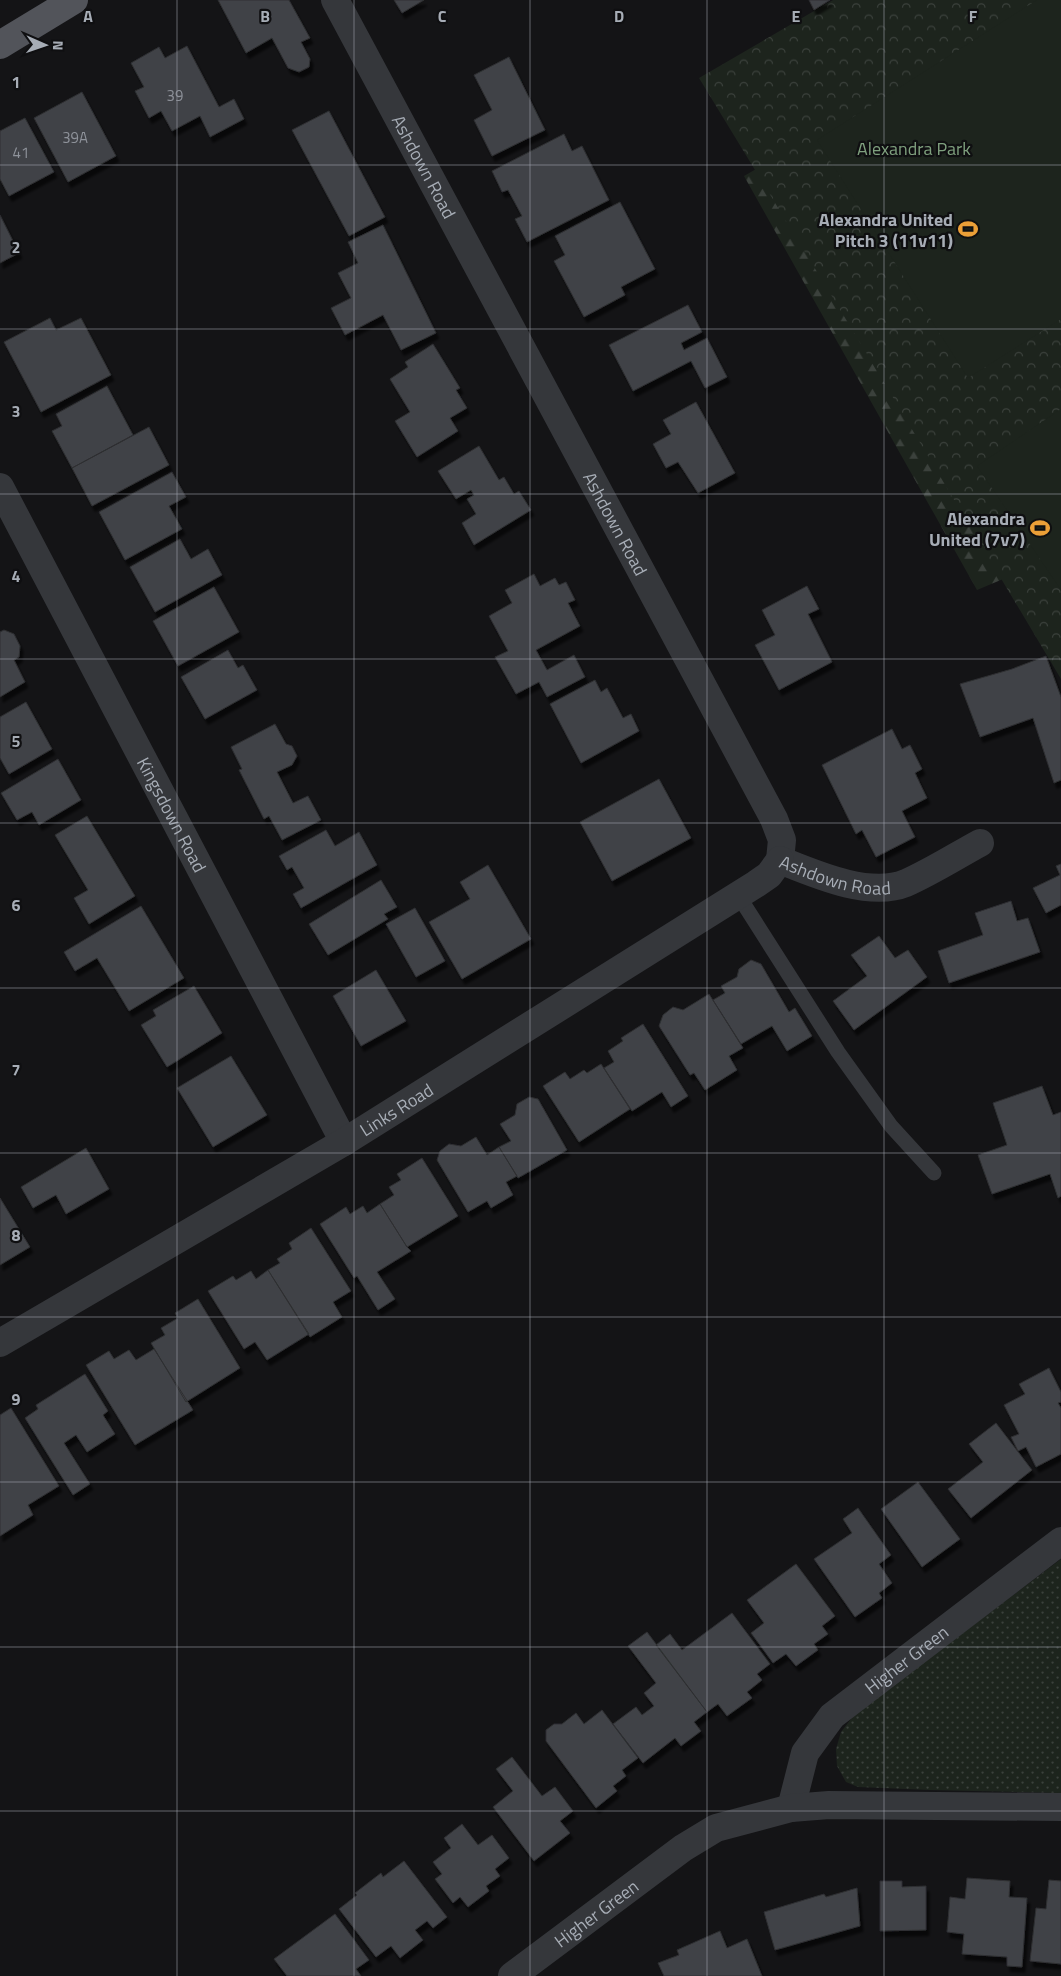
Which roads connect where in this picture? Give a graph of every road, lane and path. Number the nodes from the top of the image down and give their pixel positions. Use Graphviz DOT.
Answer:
graph roads {
  1 [pos="74,0"];
  2 [pos="335,0"];
  3 [pos="0,45"];
  4 [pos="0,487"];
  5 [pos="980,843"];
  6 [pos="780,860"];
  7 [pos="738,895"];
  8 [pos="344,1142"];
  9 [pos="934,1173"];
  10 [pos="0,1343"];
  11 [pos="1061,1541"];
  12 [pos="1061,1807"];
  13 [pos="791,1808"];
  14 [pos="512,1976"];
  1 -- 3 [label="main road"];
  2 -- 6 [label="street, Ashdown Road"];
  4 -- 8 [label="street, Kingsdown Road"];
  5 -- 6 [label="street, Ashdown Road"];
  6 -- 7 [label="street, Links Road"];
  7 -- 8 [label="street, Links Road"];
  7 -- 9 [label="lane"];
  8 -- 10 [label="street, Links Road"];
  11 -- 13 [label="street, Higher Green"];
  12 -- 13 [label="street, Higher Green"];
  13 -- 14 [label="street, Higher Green"];
}
